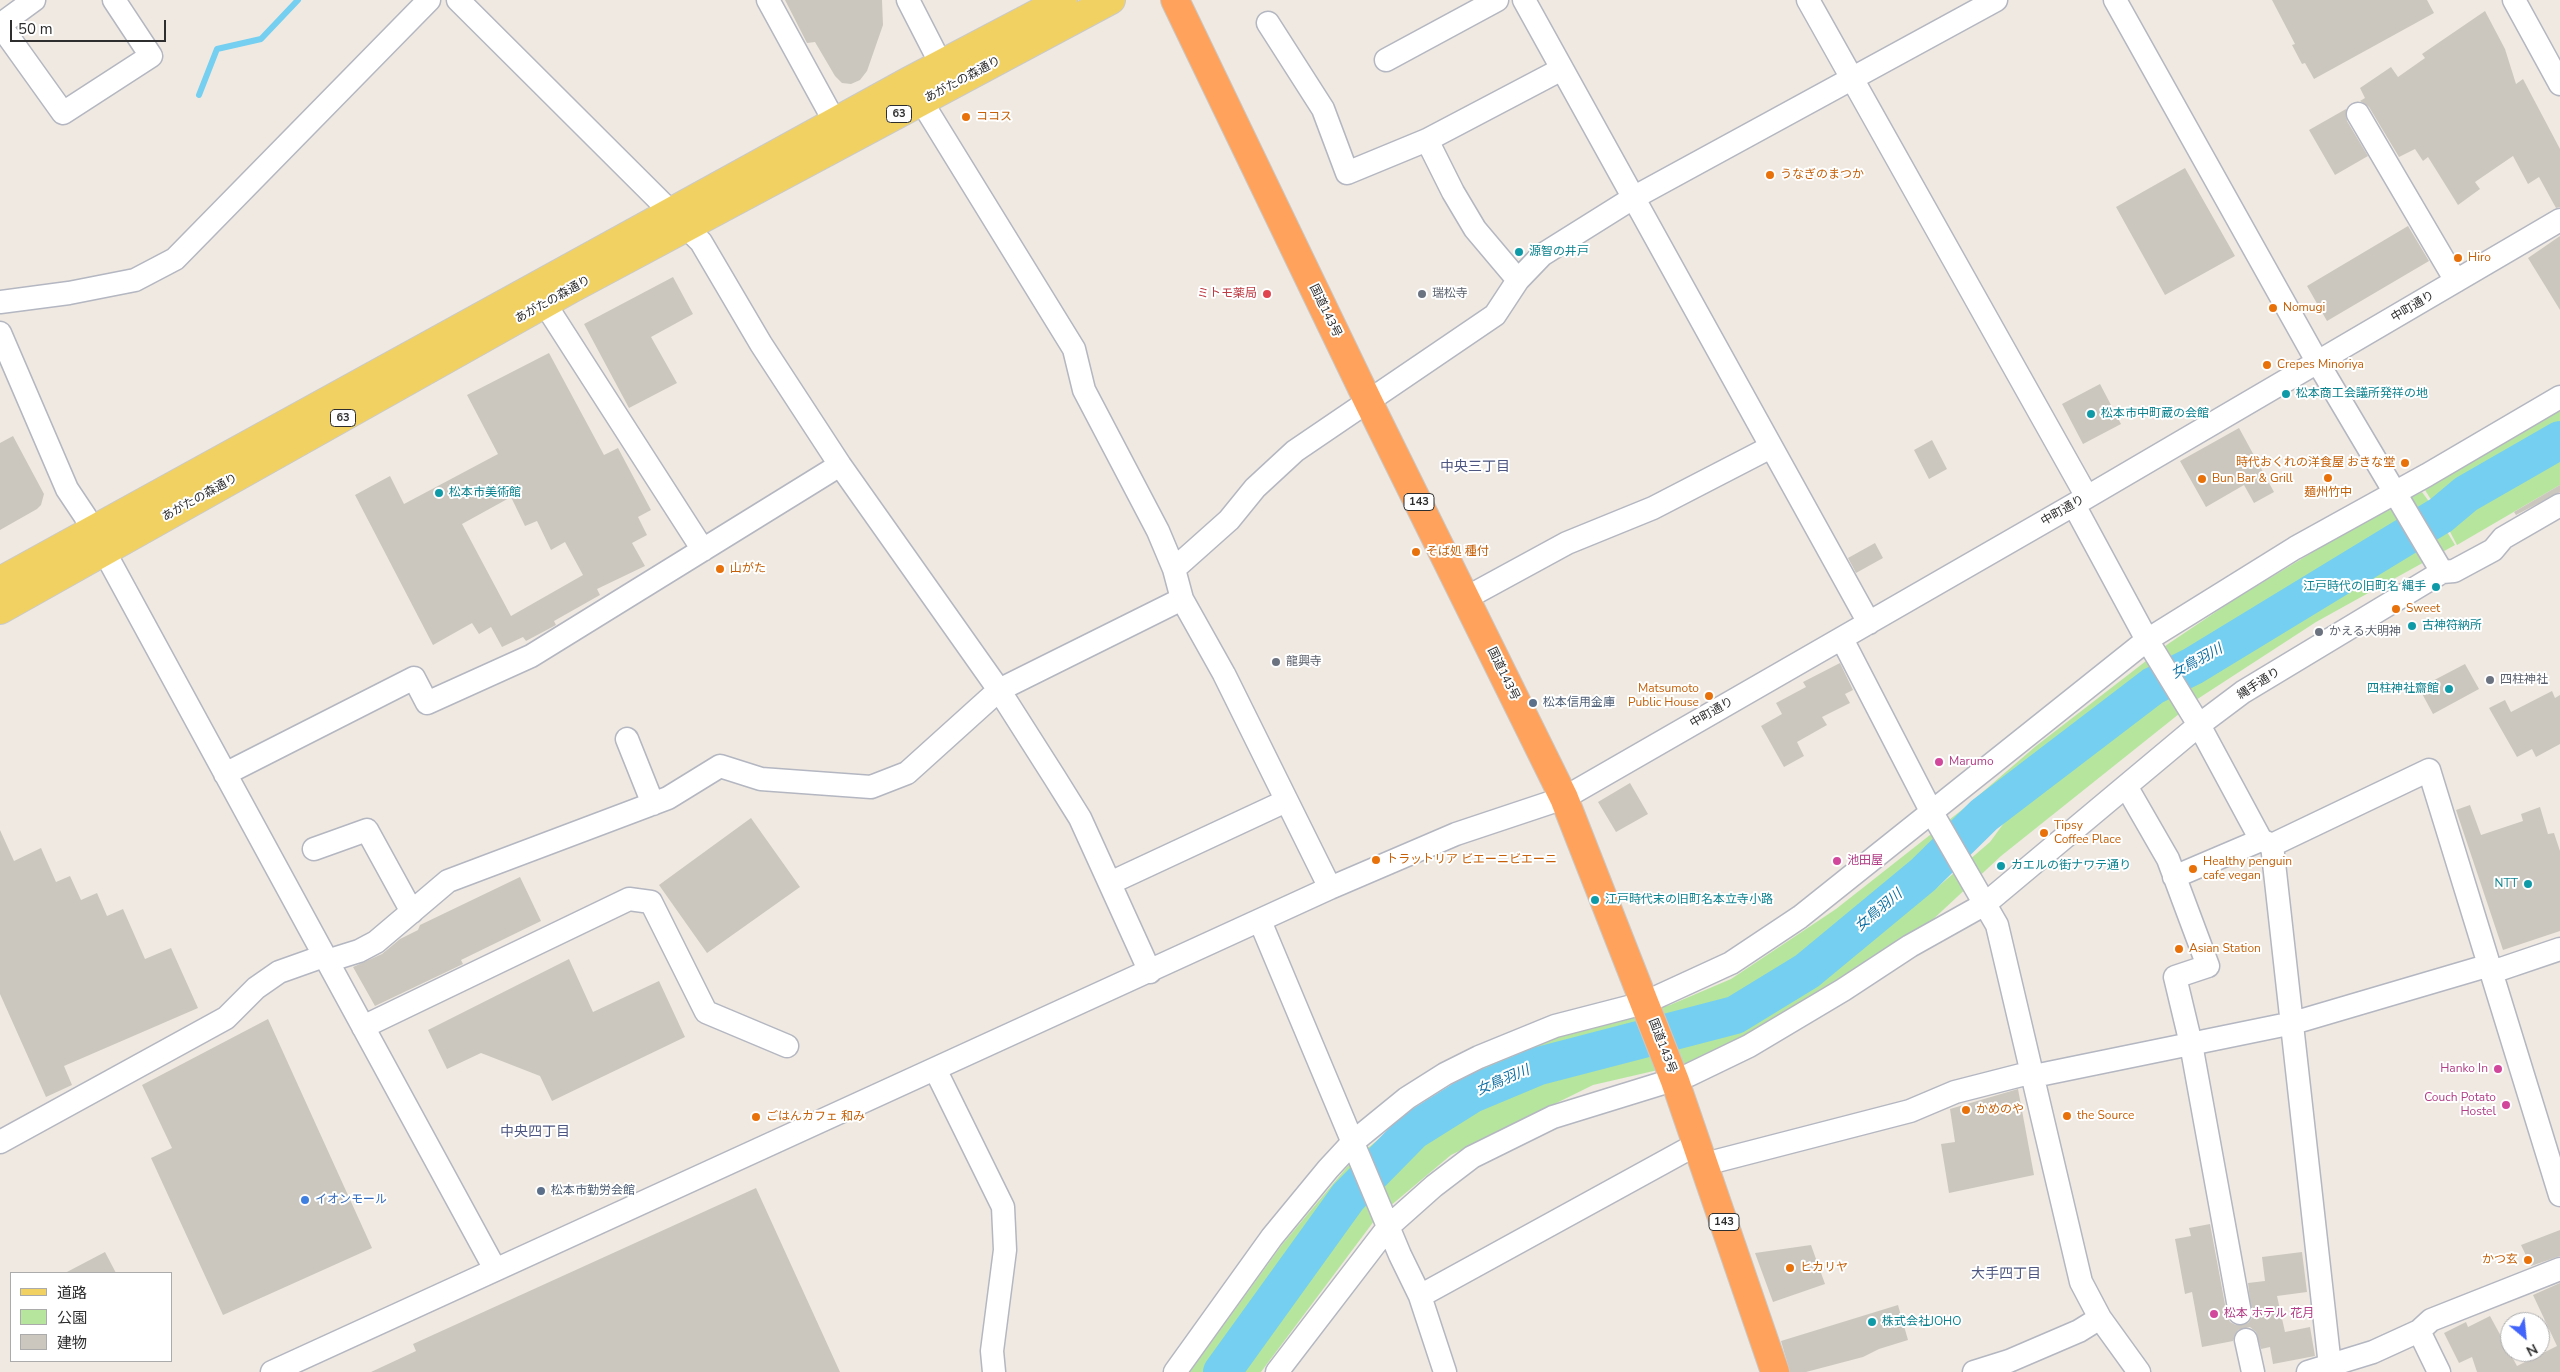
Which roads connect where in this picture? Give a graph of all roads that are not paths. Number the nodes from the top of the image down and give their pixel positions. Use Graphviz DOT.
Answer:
graph roads {
  1 [pos="34,0"];
  2 [pos="114,0"];
  3 [pos="429,0"];
  4 [pos="458,0"];
  5 [pos="768,0"];
  6 [pos="908,0"];
  7 [pos="1063,0"];
  8 [pos="1112,0"];
  9 [pos="1175,0"];
  10 [pos="1497,0"];
  11 [pos="1524,0"];
  12 [pos="1808,0"];
  13 [pos="1996,0"];
  14 [pos="2115,0"];
  15 [pos="2514,0"];
  16 [pos="1268,23"];
  17 [pos="0,25"];
  18 [pos="1386,60"];
  19 [pos="1562,68"];
  20 [pos="946,75"];
  21 [pos="1852,78"];
  22 [pos="2560,84"];
  23 [pos="915,92"];
  24 [pos="2358,114"];
  25 [pos="840,133"];
  26 [pos="1427,140"];
  27 [pos="1633,198"];
  28 [pos="679,219"];
  29 [pos="2560,220"];
  30 [pos="1518,280"];
  31 [pos="2456,281"];
  32 [pos="539,295"];
  33 [pos="0,302"];
  34 [pos="0,333"];
  35 [pos="2318,363"];
  36 [pos="2560,397"];
  37 [pos="1368,401"];
  38 [pos="1771,447"];
  39 [pos="840,465"];
  40 [pos="2398,499"];
  41 [pos="2080,501"];
  42 [pos="2560,505"];
  43 [pos="98,541"];
  44 [pos="703,550"];
  45 [pos="2438,566"];
  46 [pos="1174,569"];
  47 [pos="0,581"];
  48 [pos="1466,598"];
  49 [pos="1182,599"];
  50 [pos="0,610"];
  51 [pos="1869,623"];
  52 [pos="1842,639"];
  53 [pos="2150,645"];
  54 [pos="999,690"];
  55 [pos="2195,719"];
  56 [pos="627,739"];
  57 [pos="225,774"];
  58 [pos="2126,786"];
  59 [pos="1564,798"];
  60 [pos="1286,801"];
  61 [pos="653,804"];
  62 [pos="1934,818"];
  63 [pos="2267,843"];
  64 [pos="314,849"];
  65 [pos="2174,877"];
  66 [pos="1110,883"];
  67 [pos="1330,888"];
  68 [pos="1979,895"];
  69 [pos="412,912"];
  70 [pos="1260,921"];
  71 [pos="2560,949"];
  72 [pos="326,959"];
  73 [pos="2491,969"];
  74 [pos="1150,972"];
  75 [pos="1646,1007"];
  76 [pos="2292,1022"];
  77 [pos="364,1027"];
  78 [pos="2191,1044"];
  79 [pos="787,1046"];
  80 [pos="935,1069"];
  81 [pos="2034,1074"];
  82 [pos="1674,1077"];
  83 [pos="0,1142"];
  84 [pos="1355,1146"];
  85 [pos="1701,1154"];
  86 [pos="2560,1195"];
  87 [pos="1388,1222"];
  88 [pos="495,1269"];
  89 [pos="2560,1269"];
  90 [pos="1420,1296"];
  91 [pos="2240,1313"];
  92 [pos="2100,1318"];
  93 [pos="2419,1331"];
  94 [pos="2246,1340"];
  95 [pos="2330,1366"];
  96 [pos="2010,1367"];
  97 [pos="272,1372"];
  98 [pos="994,1372"];
  99 [pos="1175,1372"];
  100 [pos="1277,1372"];
  101 [pos="1445,1372"];
  102 [pos="1775,1372"];
  103 [pos="1974,1372"];
  104 [pos="2139,1372"];
  105 [pos="2253,1372"];
  106 [pos="2308,1372"];
  107 [pos="2438,1372"];
  1 -- 17 [label="street"];
  2 -- 17 [label="street"];
  3 -- 33 [label="street"];
  4 -- 28 [label="street"];
  5 -- 25 [label="street"];
  6 -- 20 [label="street"];
  7 -- 20 [label="main road, あがたの森通り / 63"];
  8 -- 20 [label="main road, あがたの森通り / 63"];
  9 -- 37 [label="highway, 国道143号 / 143"];
  10 -- 18 [label="street"];
  11 -- 19 [label="street"];
  12 -- 21 [label="street"];
  13 -- 21 [label="street"];
  14 -- 35 [label="street"];
  15 -- 22 [label="street"];
  16 -- 26 [label="street"];
  19 -- 26 [label="street"];
  19 -- 27 [label="street"];
  20 -- 23 [label="main road, あがたの森通り / 63"];
  21 -- 27 [label="street"];
  21 -- 41 [label="street"];
  23 -- 25 [label="main road, あがたの森通り / 63"];
  23 -- 46 [label="street"];
  24 -- 31 [label="street"];
  25 -- 28 [label="main road, あがたの森通り / 63"];
  26 -- 30 [label="street"];
  27 -- 30 [label="street"];
  27 -- 38 [label="street"];
  28 -- 32 [label="main road, あがたの森通り / 63"];
  28 -- 39 [label="street"];
  29 -- 31 [label="street, 中町通り"];
  30 -- 37 [label="street"];
  31 -- 35 [label="street, 中町通り"];
  32 -- 43 [label="main road, あがたの森通り / 63"];
  32 -- 44 [label="street"];
  34 -- 43 [label="street"];
  35 -- 40 [label="street"];
  35 -- 41 [label="street, 中町通り"];
  36 -- 40 [label="street"];
  37 -- 46 [label="street"];
  37 -- 48 [label="highway, 国道143号 / 143"];
  38 -- 48 [label="street"];
  38 -- 51 [label="street"];
  39 -- 44 [label="street"];
  39 -- 54 [label="street"];
  40 -- 45 [label="street"];
  40 -- 53 [label="street"];
  41 -- 51 [label="street, 中町通り"];
  41 -- 53 [label="street"];
  42 -- 45 [label="street, 縄手通り"];
  43 -- 47 [label="main road, あがたの森通り / 63"];
  43 -- 50 [label="main road, あがたの森通り / 63"];
  43 -- 57 [label="street"];
  44 -- 57 [label="street"];
  45 -- 55 [label="street, 縄手通り"];
  46 -- 49 [label="street"];
  48 -- 59 [label="highway, 国道143号 / 143"];
  49 -- 54 [label="street"];
  49 -- 60 [label="street"];
  51 -- 52 [label="street, 中町通り"];
  52 -- 59 [label="street, 中町通り"];
  52 -- 62 [label="street"];
  53 -- 55 [label="street"];
  53 -- 62 [label="street"];
  54 -- 61 [label="street"];
  54 -- 66 [label="street"];
  55 -- 58 [label="street, 縄手通り"];
  55 -- 63 [label="street"];
  56 -- 61 [label="street"];
  57 -- 72 [label="street"];
  58 -- 65 [label="street"];
  58 -- 68 [label="street, 縄手通り"];
  59 -- 67 [label="street, 中町通り"];
  59 -- 75 [label="highway, 国道143号 / 143"];
  60 -- 66 [label="street"];
  60 -- 67 [label="street"];
  61 -- 69 [label="street"];
  62 -- 68 [label="street"];
  62 -- 75 [label="street"];
  63 -- 65 [label="street"];
  63 -- 73 [label="street"];
  63 -- 76 [label="street"];
  64 -- 69 [label="street"];
  65 -- 78 [label="street"];
  66 -- 74 [label="street"];
  67 -- 70 [label="street, 中町通り"];
  68 -- 81 [label="street"];
  68 -- 82 [label="street, 縄手通り"];
  69 -- 72 [label="street"];
  70 -- 74 [label="street, 中町通り"];
  70 -- 84 [label="street"];
  71 -- 73 [label="street"];
  72 -- 77 [label="street"];
  72 -- 83 [label="street"];
  73 -- 76 [label="street"];
  73 -- 86 [label="street"];
  74 -- 80 [label="street, 中町通り"];
  75 -- 82 [label="highway, 国道143号 / 143"];
  75 -- 84 [label="street"];
  76 -- 78 [label="street"];
  76 -- 95 [label="street"];
  77 -- 79 [label="street"];
  77 -- 88 [label="street"];
  78 -- 81 [label="street"];
  78 -- 91 [label="street"];
  80 -- 88 [label="street, 中町通り"];
  80 -- 98 [label="street"];
  81 -- 85 [label="street"];
  81 -- 92 [label="street"];
  82 -- 85 [label="highway, 国道143号 / 143"];
  82 -- 87 [label="street, 縄手通り"];
  84 -- 87 [label="street"];
  84 -- 99 [label="street"];
  85 -- 90 [label="street"];
  85 -- 102 [label="highway, 国道143号 / 143"];
  87 -- 90 [label="street"];
  87 -- 100 [label="street, 縄手通り"];
  88 -- 97 [label="street, 中町通り"];
  89 -- 93 [label="street"];
  90 -- 101 [label="street"];
  92 -- 96 [label="street"];
  92 -- 104 [label="street"];
  93 -- 95 [label="street"];
  93 -- 107 [label="street"];
  94 -- 105 [label="street"];
  95 -- 106 [label="street"];
  96 -- 103 [label="street"];
}
